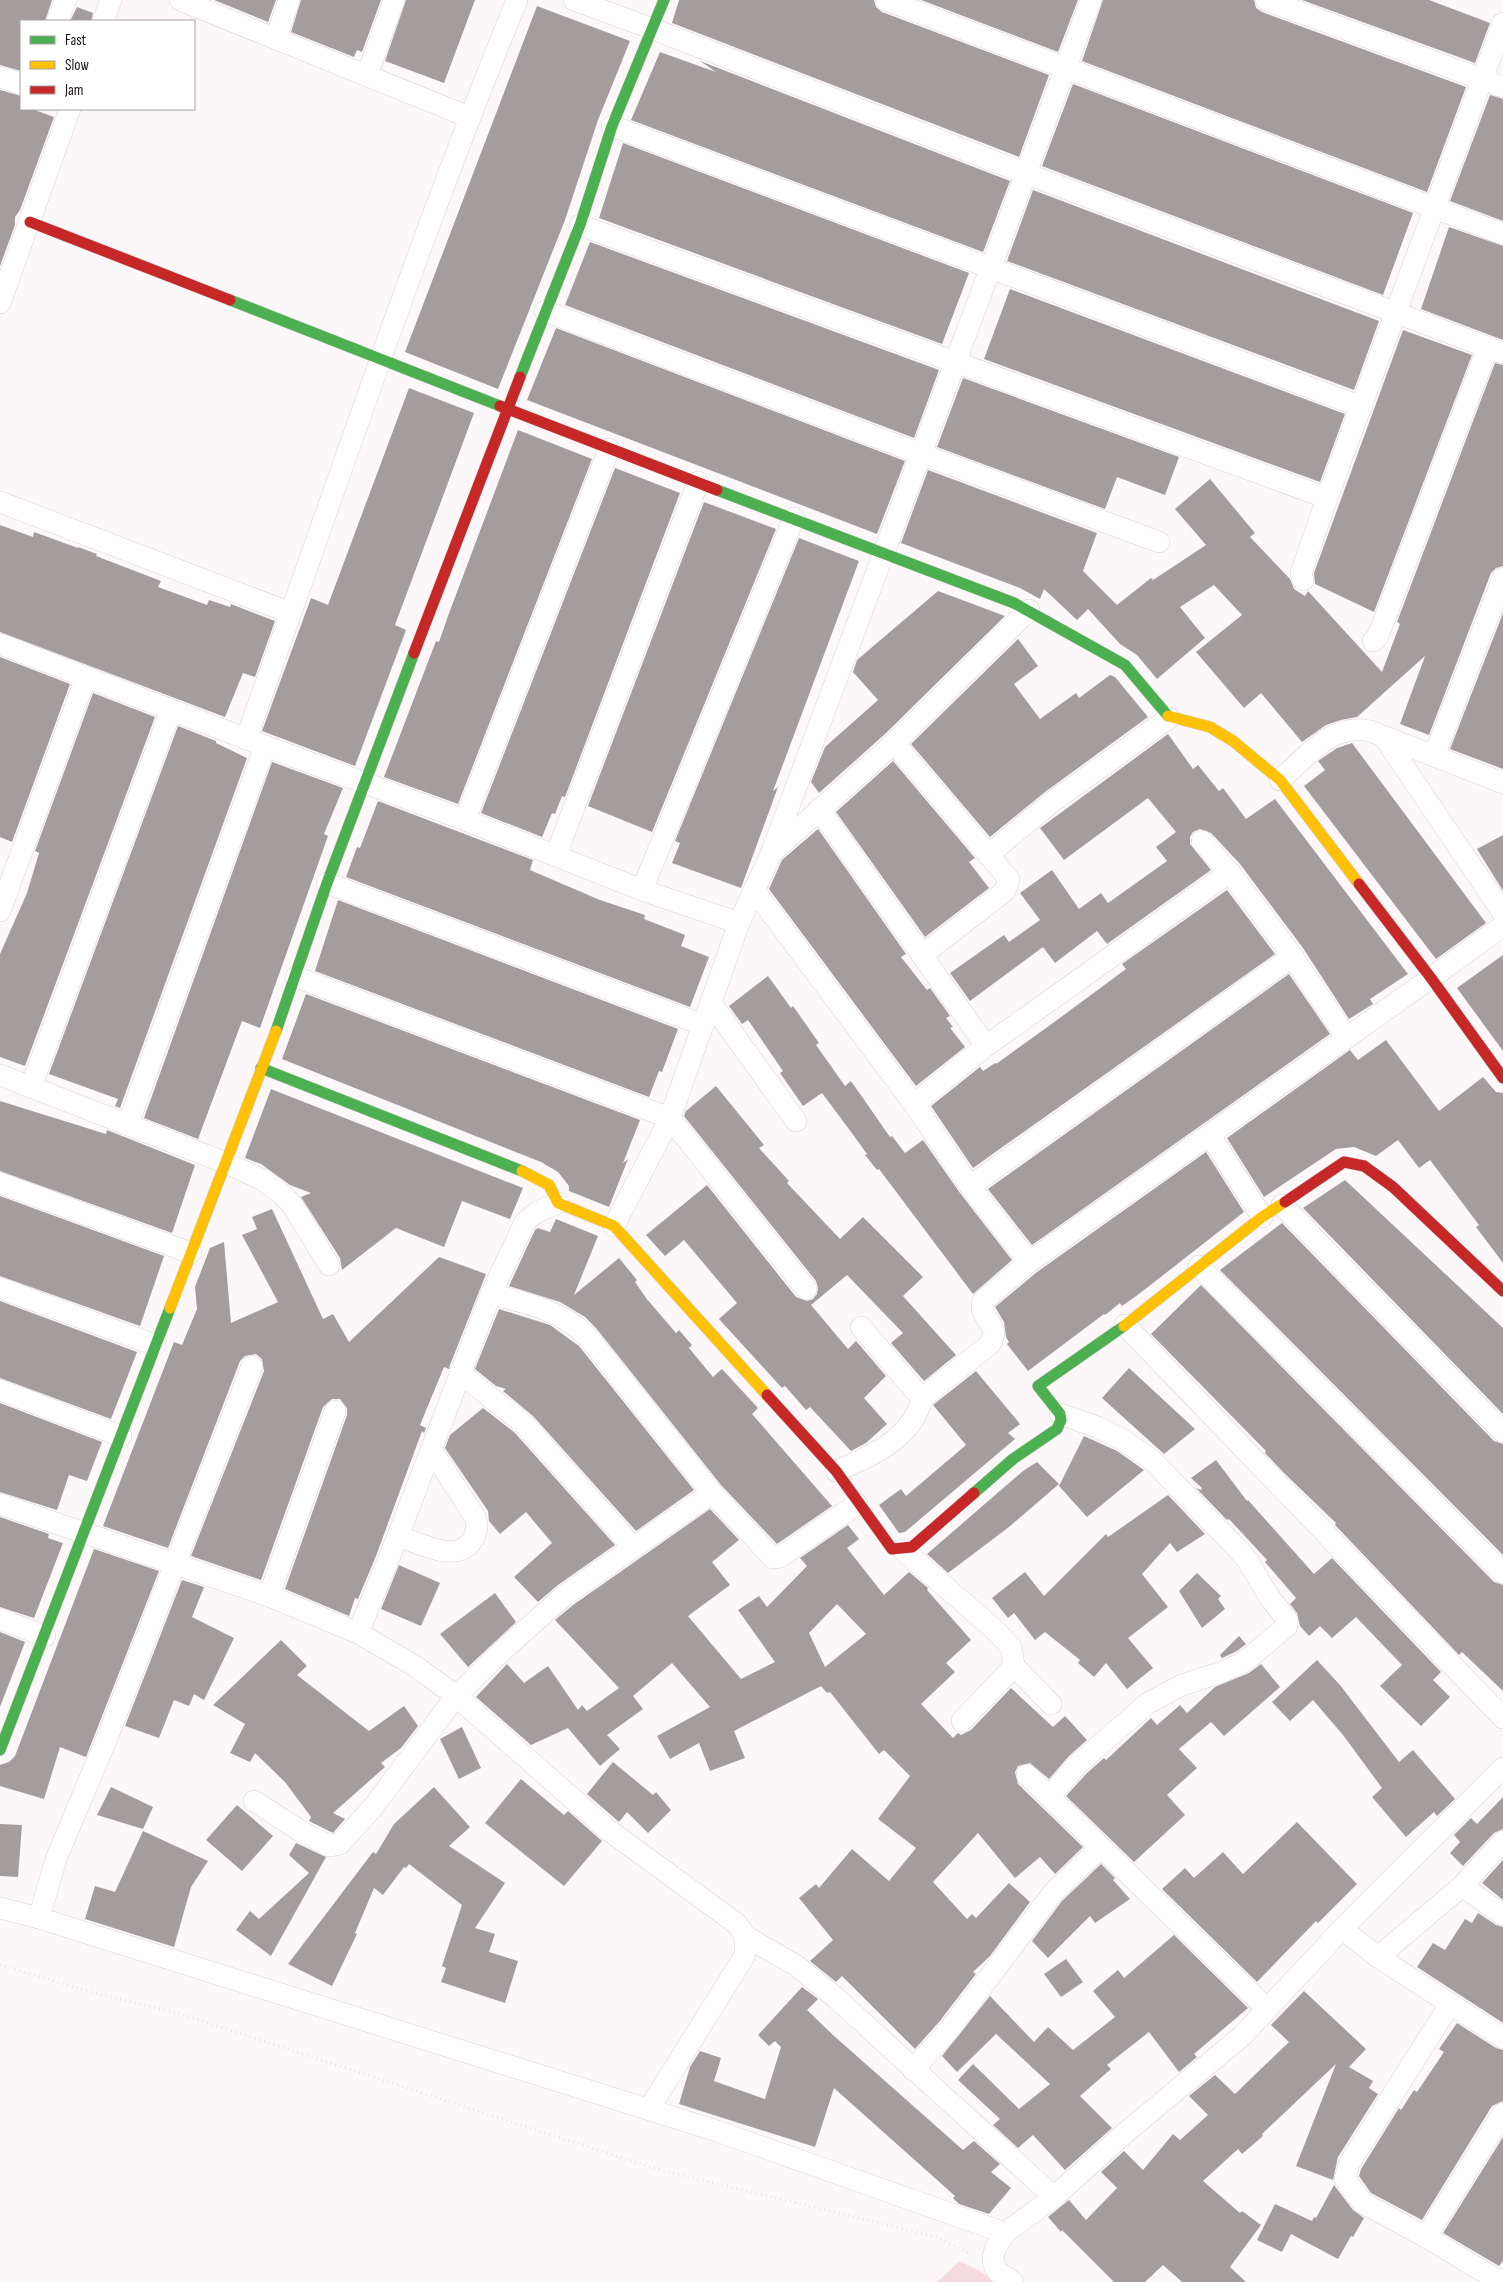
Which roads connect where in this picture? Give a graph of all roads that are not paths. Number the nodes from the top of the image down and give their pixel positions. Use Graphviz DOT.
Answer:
graph roads {
  1 [pos="66,0"];
  2 [pos="111,0"];
  3 [pos="289,0"];
  4 [pos="394,0"];
  5 [pos="517,0"];
  6 [pos="574,0"];
  7 [pos="664,0"];
  8 [pos="886,0"];
  9 [pos="1091,0"];
  10 [pos="1266,0"];
  11 [pos="184,1"];
  12 [pos="58,20"];
  13 [pos="103,20"];
  14 [pos="1503,23"];
  15 [pos="653,29"];
  16 [pos="276,38"];
  17 [pos="1064,68"];
  18 [pos="367,76"];
  19 [pos="0,77"];
  20 [pos="1481,79"];
  21 [pos="20,84"];
  22 [pos="1503,87"];
  23 [pos="70,110"];
  24 [pos="469,117"];
  25 [pos="612,126"];
  26 [pos="1026,174"];
  27 [pos="1435,209"];
  28 [pos="30,222"];
  29 [pos="580,225"];
  30 [pos="1503,234"];
  31 [pos="991,268"];
  32 [pos="0,303"];
  33 [pos="545,311"];
  34 [pos="1397,313"];
  35 [pos="1496,350"];
  36 [pos="380,358"];
  37 [pos="956,363"];
  38 [pos="1362,407"];
  39 [pos="507,409"];
  40 [pos="610,449"];
  41 [pos="921,454"];
  42 [pos="698,482"];
  43 [pos="1327,498"];
  44 [pos="0,502"];
  45 [pos="794,518"];
  46 [pos="1160,542"];
  47 [pos="884,552"];
  48 [pos="1503,578"];
  49 [pos="1303,580"];
  50 [pos="1029,610"];
  51 [pos="291,613"];
  52 [pos="1373,641"];
  53 [pos="0,644"];
  54 [pos="86,677"];
  55 [pos="171,710"];
  56 [pos="1169,718"];
  57 [pos="1384,737"];
  58 [pos="256,742"];
  59 [pos="894,743"];
  60 [pos="1434,756"];
  61 [pos="1280,780"];
  62 [pos="367,782"];
  63 [pos="1503,783"];
  64 [pos="819,810"];
  65 [pos="465,820"];
  66 [pos="1202,841"];
  67 [pos="771,854"];
  68 [pos="556,855"];
  69 [pos="988,855"];
  70 [pos="1230,872"];
  71 [pos="327,883"];
  72 [pos="642,890"];
  73 [pos="754,890"];
  74 [pos="0,910"];
  75 [pos="1503,913"];
  76 [pos="738,923"];
  77 [pos="1503,926"];
  78 [pos="922,955"];
  79 [pos="1292,956"];
  80 [pos="296,977"];
  81 [pos="1432,978"];
  82 [pos="711,1003"];
  83 [pos="703,1025"];
  84 [pos="1346,1038"];
  85 [pos="986,1046"];
  86 [pos="1499,1064"];
  87 [pos="261,1068"];
  88 [pos="0,1075"];
  89 [pos="31,1087"];
  90 [pos="914,1104"];
  91 [pos="670,1118"];
  92 [pos="796,1121"];
  93 [pos="128,1124"];
  94 [pos="1210,1135"];
  95 [pos="226,1163"];
  96 [pos="0,1183"];
  97 [pos="970,1186"];
  98 [pos="558,1204"];
  99 [pos="1282,1205"];
  100 [pos="1262,1217"];
  101 [pos="614,1226"];
  102 [pos="191,1252"];
  103 [pos="1029,1262"];
  104 [pos="329,1265"];
  105 [pos="1199,1266"];
  106 [pos="0,1288"];
  107 [pos="806,1289"];
  108 [pos="1503,1290"];
  109 [pos="491,1294"];
  110 [pos="1125,1325"];
  111 [pos="861,1327"];
  112 [pos="155,1345"];
  113 [pos="252,1366"];
  114 [pos="460,1373"];
  115 [pos="0,1390"];
  116 [pos="922,1398"];
  117 [pos="335,1411"];
  118 [pos="1060,1414"];
  119 [pos="1503,1432"];
  120 [pos="121,1436"];
  121 [pos="431,1450"];
  122 [pos="836,1471"];
  123 [pos="712,1493"];
  124 [pos="0,1504"];
  125 [pos="858,1504"];
  126 [pos="84,1534"];
  127 [pos="398,1536"];
  128 [pos="634,1548"];
  129 [pos="903,1550"];
  130 [pos="176,1565"];
  131 [pos="1503,1573"];
  132 [pos="269,1596"];
  133 [pos="0,1619"];
  134 [pos="358,1633"];
  135 [pos="45,1636"];
  136 [pos="1014,1666"];
  137 [pos="456,1696"];
  138 [pos="1051,1704"];
  139 [pos="1503,1718"];
  140 [pos="962,1721"];
  141 [pos="5,1725"];
  142 [pos="0,1750"];
  143 [pos="1502,1773"];
  144 [pos="1027,1775"];
  145 [pos="1049,1797"];
  146 [pos="254,1801"];
  147 [pos="1503,1841"];
  148 [pos="1101,1847"];
  149 [pos="1462,1886"];
  150 [pos="0,1908"];
  151 [pos="1503,1915"];
  152 [pos="39,1918"];
  153 [pos="1342,1929"];
  154 [pos="745,1936"];
  155 [pos="1378,1957"];
  156 [pos="1450,2004"];
  157 [pos="1267,2009"];
  158 [pos="1503,2038"];
  159 [pos="913,2070"];
  160 [pos="650,2109"];
  161 [pos="1503,2113"];
  162 [pos="1054,2197"];
  163 [pos="1005,2233"];
  164 [pos="1426,2237"];
  165 [pos="1503,2280"];
  166 [pos="1013,2282"];
  1 -- 12 [label="street"];
  2 -- 13 [label="street"];
  3 -- 16 [label="street"];
  4 -- 18 [label="street"];
  5 -- 24 [label="street"];
  6 -- 15 [label="street"];
  7 -- 15 [label="street"];
  8 -- 17 [label="street"];
  9 -- 17 [label="street"];
  10 -- 20 [label="street"];
  11 -- 16 [label="street"];
  14 -- 20 [label="street"];
  15 -- 25 [label="street"];
  15 -- 26 [label="street"];
  16 -- 18 [label="street"];
  17 -- 26 [label="street"];
  17 -- 27 [label="street"];
  18 -- 24 [label="street"];
  19 -- 21 [label="street"];
  20 -- 22 [label="street"];
  20 -- 27 [label="street"];
  23 -- 28 [label="street"];
  24 -- 36 [label="street"];
  25 -- 29 [label="street"];
  25 -- 31 [label="street"];
  26 -- 31 [label="street"];
  26 -- 34 [label="street"];
  27 -- 30 [label="street"];
  27 -- 34 [label="street"];
  28 -- 32 [label="street"];
  28 -- 36 [label="street"];
  29 -- 33 [label="street"];
  29 -- 37 [label="street"];
  31 -- 37 [label="street"];
  31 -- 38 [label="street"];
  33 -- 39 [label="street"];
  33 -- 41 [label="street"];
  34 -- 35 [label="street"];
  34 -- 38 [label="street"];
  35 -- 52 [label="street"];
  36 -- 39 [label="street"];
  36 -- 51 [label="street"];
  37 -- 41 [label="street"];
  37 -- 43 [label="street"];
  38 -- 43 [label="street"];
  39 -- 40 [label="street"];
  39 -- 62 [label="street"];
  40 -- 42 [label="street"];
  40 -- 65 [label="street"];
  41 -- 46 [label="street"];
  41 -- 47 [label="street"];
  42 -- 45 [label="street"];
  42 -- 68 [label="street"];
  43 -- 49 [label="street"];
  44 -- 51 [label="street"];
  45 -- 47 [label="street"];
  45 -- 72 [label="street"];
  47 -- 50 [label="street"];
  47 -- 67 [label="street"];
  48 -- 60 [label="street"];
  50 -- 56 [label="street"];
  50 -- 59 [label="street"];
  51 -- 58 [label="street"];
  53 -- 54 [label="street"];
  54 -- 55 [label="street"];
  54 -- 74 [label="street"];
  55 -- 58 [label="street"];
  55 -- 89 [label="street"];
  56 -- 61 [label="street"];
  56 -- 69 [label="street"];
  57 -- 60 [label="street"];
  57 -- 61 [label="street"];
  57 -- 75 [label="street"];
  58 -- 62 [label="street"];
  58 -- 93 [label="street"];
  59 -- 64 [label="street"];
  59 -- 69 [label="street"];
  60 -- 63 [label="street"];
  61 -- 81 [label="street"];
  62 -- 65 [label="street"];
  62 -- 71 [label="street"];
  64 -- 67 [label="street"];
  64 -- 78 [label="street"];
  65 -- 68 [label="street"];
  66 -- 70 [label="street"];
  67 -- 73 [label="street"];
  68 -- 72 [label="street"];
  69 -- 78 [label="street"];
  70 -- 79 [label="street"];
  70 -- 85 [label="street"];
  71 -- 80 [label="street"];
  71 -- 83 [label="street"];
  72 -- 76 [label="street"];
  73 -- 76 [label="street"];
  73 -- 90 [label="street"];
  76 -- 82 [label="street"];
  77 -- 81 [label="street"];
  78 -- 85 [label="street"];
  79 -- 84 [label="street"];
  79 -- 97 [label="street"];
  80 -- 87 [label="street"];
  80 -- 91 [label="street"];
  81 -- 84 [label="street"];
  81 -- 86 [label="street"];
  82 -- 83 [label="street"];
  82 -- 92 [label="street"];
  83 -- 91 [label="street"];
  84 -- 94 [label="street"];
  85 -- 90 [label="street"];
  87 -- 95 [label="street"];
  87 -- 98 [label="street"];
  88 -- 89 [label="street"];
  89 -- 93 [label="street"];
  90 -- 97 [label="street"];
  91 -- 101 [label="street"];
  91 -- 107 [label="street"];
  93 -- 95 [label="street"];
  94 -- 100 [label="street"];
  94 -- 103 [label="street"];
  95 -- 102 [label="street"];
  95 -- 104 [label="street"];
  96 -- 102 [label="street"];
  97 -- 103 [label="street"];
  98 -- 101 [label="street"];
  98 -- 109 [label="street"];
  99 -- 100 [label="street"];
  99 -- 108 [label="street"];
  99 -- 119 [label="street"];
  100 -- 105 [label="street"];
  101 -- 122 [label="street"];
  102 -- 112 [label="street"];
  103 -- 116 [label="street"];
  105 -- 110 [label="street"];
  105 -- 131 [label="street"];
  106 -- 112 [label="street"];
  109 -- 114 [label="street"];
  109 -- 123 [label="street"];
  110 -- 118 [label="street"];
  110 -- 139 [label="street"];
  111 -- 116 [label="street"];
  112 -- 120 [label="street"];
  113 -- 130 [label="street"];
  114 -- 121 [label="street"];
  114 -- 128 [label="street"];
  115 -- 120 [label="street"];
  116 -- 122 [label="street"];
  117 -- 132 [label="street"];
  118 -- 129 [label="street"];
  118 -- 145 [label="street"];
  120 -- 126 [label="street"];
  121 -- 127 [label="street"];
  121 -- 127 [label="street"];
  122 -- 125 [label="street"];
  123 -- 125 [label="street"];
  123 -- 128 [label="street"];
  124 -- 126 [label="street"];
  125 -- 129 [label="street"];
  126 -- 130 [label="street"];
  126 -- 135 [label="street"];
  127 -- 134 [label="street"];
  128 -- 137 [label="street"];
  129 -- 136 [label="street"];
  130 -- 132 [label="street"];
  130 -- 152 [label="street"];
  132 -- 134 [label="street"];
  133 -- 135 [label="street"];
  134 -- 137 [label="street"];
  135 -- 141 [label="street"];
  136 -- 138 [label="street"];
  136 -- 140 [label="street"];
  137 -- 146 [label="street"];
  137 -- 154 [label="street"];
  141 -- 142 [label="street"];
  143 -- 153 [label="street"];
  144 -- 145 [label="street"];
  145 -- 148 [label="street"];
  147 -- 149 [label="street"];
  148 -- 157 [label="street"];
  148 -- 159 [label="street"];
  149 -- 151 [label="street"];
  149 -- 155 [label="street"];
  150 -- 152 [label="street"];
  152 -- 160 [label="street"];
  153 -- 155 [label="street"];
  153 -- 157 [label="street"];
  154 -- 159 [label="street"];
  154 -- 160 [label="street"];
  155 -- 156 [label="street"];
  156 -- 158 [label="street"];
  156 -- 164 [label="street"];
  157 -- 162 [label="street"];
  159 -- 162 [label="street"];
  160 -- 163 [label="street"];
  161 -- 164 [label="street"];
  162 -- 163 [label="street"];
  163 -- 166 [label="street"];
  164 -- 165 [label="street"];
}
